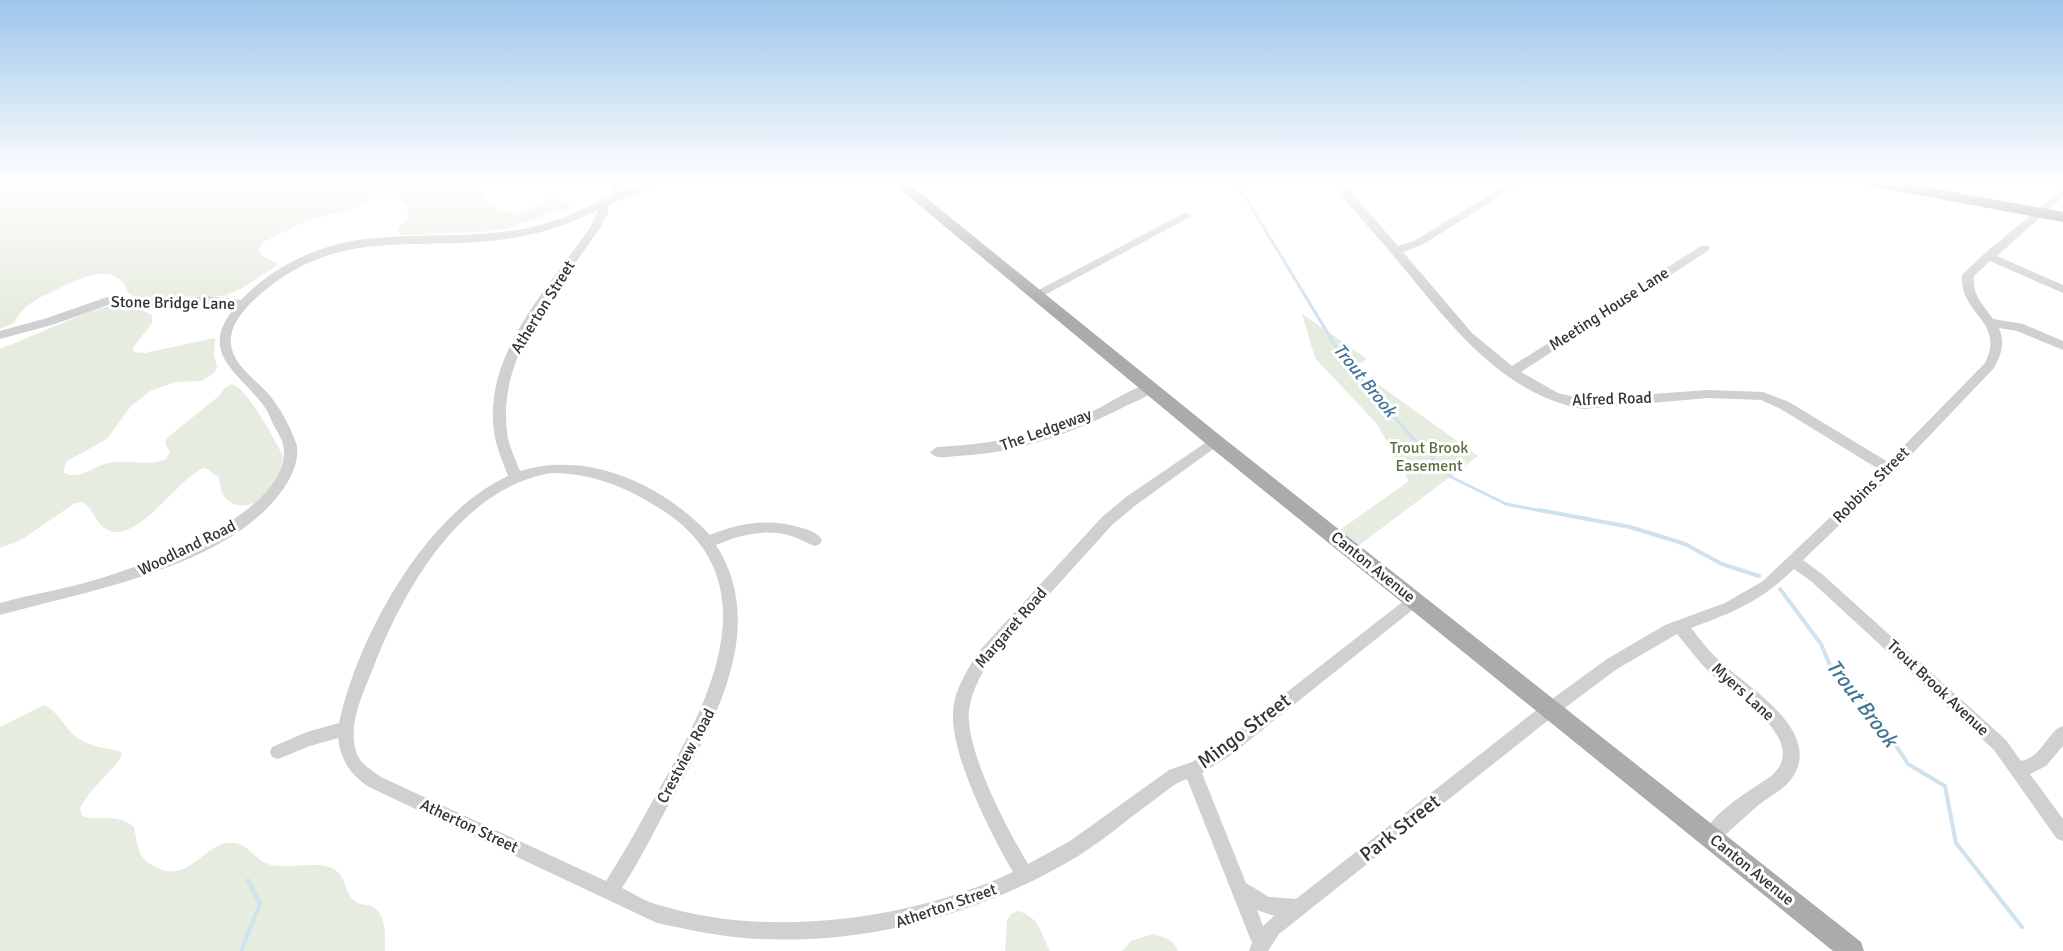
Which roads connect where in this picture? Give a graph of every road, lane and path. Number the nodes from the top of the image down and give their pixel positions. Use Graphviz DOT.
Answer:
graph roads {
  1 [pos="555,224"];
  2 [pos="597,224"];
  3 [pos="951,224"];
  4 [pos="1168,224"];
  5 [pos="1374,224"];
  6 [pos="1448,224"];
  7 [pos="2024,224"];
  8 [pos="1705,248"];
  9 [pos="1396,250"];
  10 [pos="1988,256"];
  11 [pos="2063,289"];
  12 [pos="1038,294"];
  13 [pos="244,304"];
  14 [pos="1989,322"];
  15 [pos="0,335"];
  16 [pos="2063,346"];
  17 [pos="1513,370"];
  18 [pos="1151,387"];
  19 [pos="1216,442"];
  20 [pos="937,452"];
  21 [pos="1889,469"];
  22 [pos="516,478"];
  23 [pos="815,540"];
  24 [pos="707,543"];
  25 [pos="1794,561"];
  26 [pos="1414,600"];
  27 [pos="0,609"];
  28 [pos="1680,626"];
  29 [pos="1549,710"];
  30 [pos="346,728"];
  31 [pos="2063,733"];
  32 [pos="278,752"];
  33 [pos="2019,769"];
  34 [pos="1192,770"];
  35 [pos="2063,833"];
  36 [pos="1711,837"];
  37 [pos="1025,876"];
  38 [pos="1240,889"];
  39 [pos="610,891"];
  40 [pos="1300,907"];
  41 [pos="1259,947"];
  42 [pos="1852,951"];
  1 -- 13 [label="street, Woodland Road"];
  2 -- 22 [label="street, Atherton Street"];
  3 -- 12 [label="main road, Canton Avenue"];
  4 -- 12 [label="street"];
  5 -- 9 [label="street, Alfred Road"];
  6 -- 9 [label="street"];
  7 -- 10 [label="street, Robbins Street"];
  8 -- 17 [label="street, Meeting House Lane"];
  9 -- 17 [label="street, Alfred Road"];
  10 -- 11 [label="street"];
  10 -- 14 [label="street, Robbins Street"];
  12 -- 18 [label="main road, Canton Avenue"];
  13 -- 15 [label="street, Stone Bridge Lane"];
  13 -- 27 [label="street, Woodland Road"];
  14 -- 16 [label="street"];
  14 -- 21 [label="street, Robbins Street"];
  17 -- 21 [label="street, Alfred Road"];
  18 -- 19 [label="main road, Canton Avenue"];
  18 -- 20 [label="street, The Ledgeway"];
  19 -- 26 [label="main road, Canton Avenue"];
  19 -- 37 [label="street, Margaret Road"];
  21 -- 25 [label="street, Robbins Street"];
  22 -- 24 [label="street, Crestview Road"];
  22 -- 30 [label="street, Atherton Street"];
  23 -- 24 [label="street"];
  24 -- 39 [label="street, Crestview Road"];
  25 -- 28 [label="street, Robbins Street"];
  25 -- 33 [label="street, Trout Brook Avenue"];
  26 -- 29 [label="main road, Canton Avenue"];
  26 -- 34 [label="street, Mingo Street"];
  28 -- 29 [label="street, Robbins Street"];
  28 -- 36 [label="street, Myers Lane"];
  29 -- 36 [label="main road, Canton Avenue"];
  29 -- 40 [label="street, Park Street"];
  30 -- 32 [label="street"];
  30 -- 39 [label="street, Atherton Street"];
  31 -- 33 [label="street"];
  33 -- 35 [label="street, Trout Brook Avenue"];
  34 -- 37 [label="street, Atherton Street"];
  34 -- 38 [label="street, Mingo Street"];
  36 -- 42 [label="main road, Canton Avenue"];
  37 -- 39 [label="street, Atherton Street"];
  38 -- 40 [label="street"];
  38 -- 41 [label="street, Mingo Street"];
  40 -- 41 [label="street, Park Street"];
}
